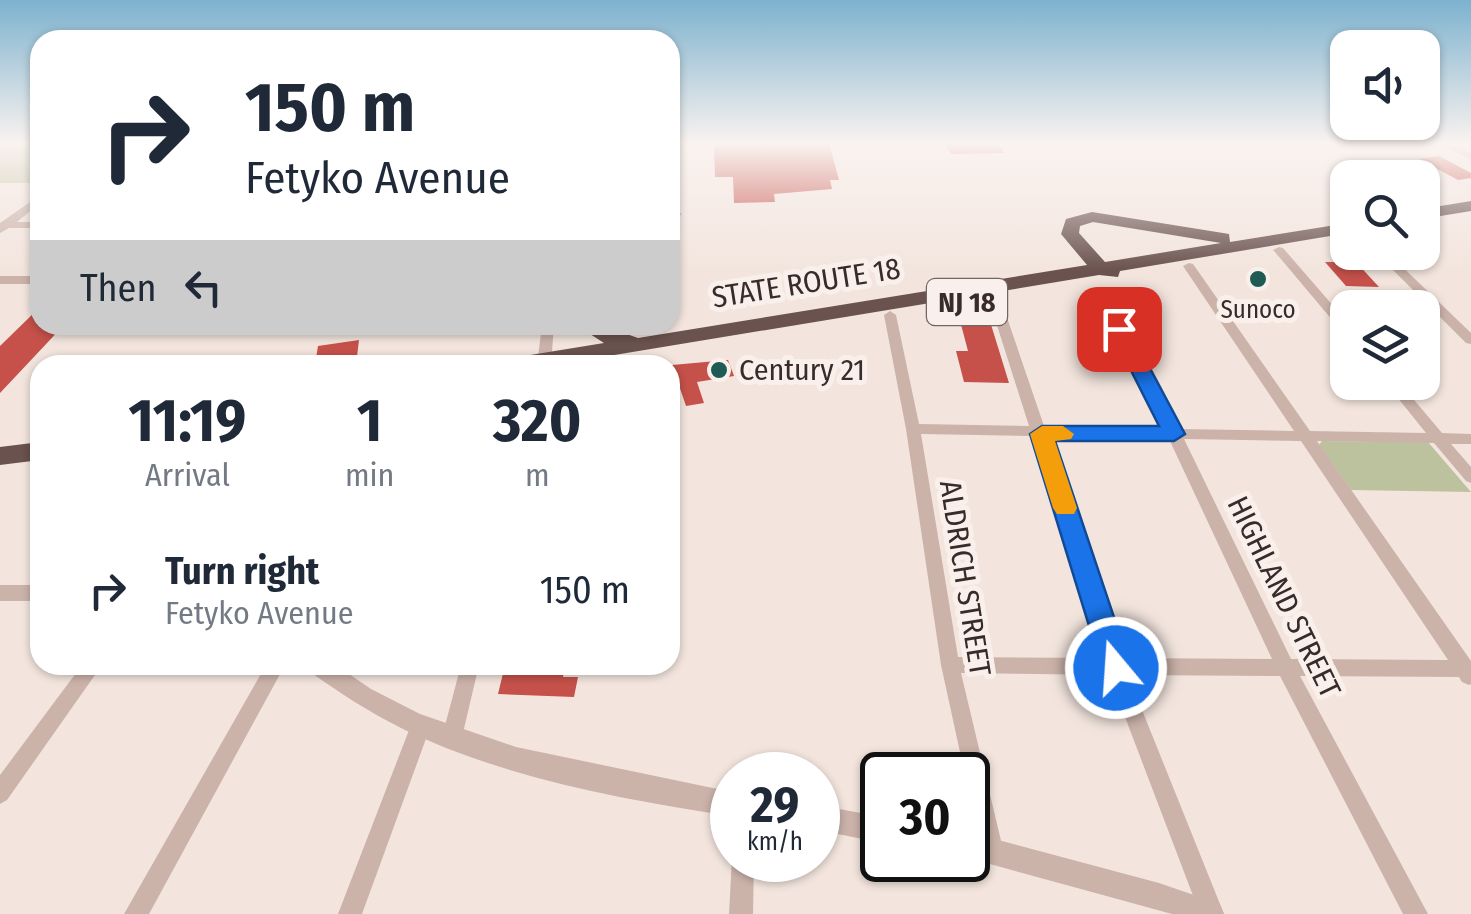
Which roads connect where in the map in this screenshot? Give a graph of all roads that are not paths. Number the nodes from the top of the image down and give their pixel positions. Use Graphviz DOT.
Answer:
graph roads {
  1 [pos="30,206"];
  2 [pos="1471,206"];
  3 [pos="1440,211"];
  4 [pos="1471,219"];
  5 [pos="1440,223"];
  6 [pos="30,226"];
  7 [pos="2,227"];
  8 [pos="1330,232"];
  9 [pos="1330,242"];
  10 [pos="1283,243"];
  11 [pos="1189,266"];
  12 [pos="1399,270"];
  13 [pos="1110,273"];
  14 [pos="0,280"];
  15 [pos="30,280"];
  16 [pos="994,297"];
  17 [pos="1100,306"];
  18 [pos="1330,307"];
  19 [pos="890,314"];
  20 [pos="604,335"];
  21 [pos="1471,340"];
  22 [pos="645,342"];
  23 [pos="579,355"];
  24 [pos="646,355"];
  25 [pos="1406,400"];
  26 [pos="913,430"];
  27 [pos="1042,434"];
  28 [pos="1174,434"];
  29 [pos="1307,435"];
  30 [pos="30,437"];
  31 [pos="1439,439"];
  32 [pos="1471,439"];
  33 [pos="0,440"];
  34 [pos="30,452"];
  35 [pos="0,456"];
  36 [pos="1471,477"];
  37 [pos="0,592"];
  38 [pos="30,593"];
  39 [pos="950,665"];
  40 [pos="1116,668"];
  41 [pos="1287,670"];
  42 [pos="1469,673"];
  43 [pos="86,675"];
  44 [pos="270,675"];
  45 [pos="333,675"];
  46 [pos="468,675"];
  47 [pos="421,724"];
  48 [pos="452,737"];
  49 [pos="964,752"];
  50 [pos="0,793"];
  51 [pos="710,800"];
  52 [pos="990,850"];
  53 [pos="742,882"];
  54 [pos="1156,905"];
  55 [pos="136,914"];
  56 [pos="350,914"];
  57 [pos="741,914"];
  58 [pos="1211,914"];
  59 [pos="1416,914"];
  1 -- 7 [label="street"];
  2 -- 3 [label="highway"];
  4 -- 5 [label="highway"];
  6 -- 7 [label="street"];
  8 -- 10 [label="highway, STATE ROUTE 18 / NJ 18"];
  9 -- 10 [label="highway, STATE ROUTE 18 / NJ 18"];
  10 -- 11 [label="highway, STATE ROUTE 18 / NJ 18"];
  10 -- 13 [label="highway, STATE ROUTE 18 / NJ 18"];
  10 -- 13 [label="highway"];
  10 -- 18 [label="street"];
  11 -- 13 [label="highway, STATE ROUTE 18 / NJ 18"];
  11 -- 29 [label="street"];
  12 -- 21 [label="street"];
  13 -- 16 [label="highway, STATE ROUTE 18 / NJ 18"];
  13 -- 22 [label="highway, STATE ROUTE 18 / NJ 18"];
  14 -- 15 [label="street"];
  16 -- 19 [label="highway, STATE ROUTE 18 / NJ 18"];
  16 -- 27 [label="street"];
  17 -- 28 [label="street, HIGHLAND STREET"];
  19 -- 24 [label="highway, STATE ROUTE 18 / NJ 18"];
  19 -- 26 [label="street, ALDRICH STREET"];
  20 -- 22 [label="highway"];
  22 -- 23 [label="highway, STATE ROUTE 18 / NJ 18"];
  25 -- 31 [label="street"];
  26 -- 27 [label="street"];
  26 -- 39 [label="street, ALDRICH STREET"];
  27 -- 28 [label="street"];
  27 -- 40 [label="street"];
  28 -- 29 [label="street"];
  28 -- 41 [label="street, HIGHLAND STREET"];
  29 -- 31 [label="street"];
  29 -- 42 [label="street"];
  30 -- 33 [label="highway"];
  31 -- 32 [label="street"];
  31 -- 36 [label="street"];
  34 -- 35 [label="highway"];
  37 -- 38 [label="street"];
  39 -- 40 [label="street"];
  39 -- 49 [label="street, ALDRICH STREET"];
  40 -- 41 [label="street"];
  40 -- 58 [label="street"];
  41 -- 42 [label="street"];
  41 -- 59 [label="street, HIGHLAND STREET"];
  43 -- 50 [label="street"];
  44 -- 55 [label="street"];
  45 -- 47 [label="street"];
  46 -- 48 [label="street"];
  47 -- 48 [label="street"];
  47 -- 56 [label="street"];
  48 -- 51 [label="street"];
  52 -- 54 [label="street"];
  53 -- 57 [label="street"];
  54 -- 58 [label="street"];
}
